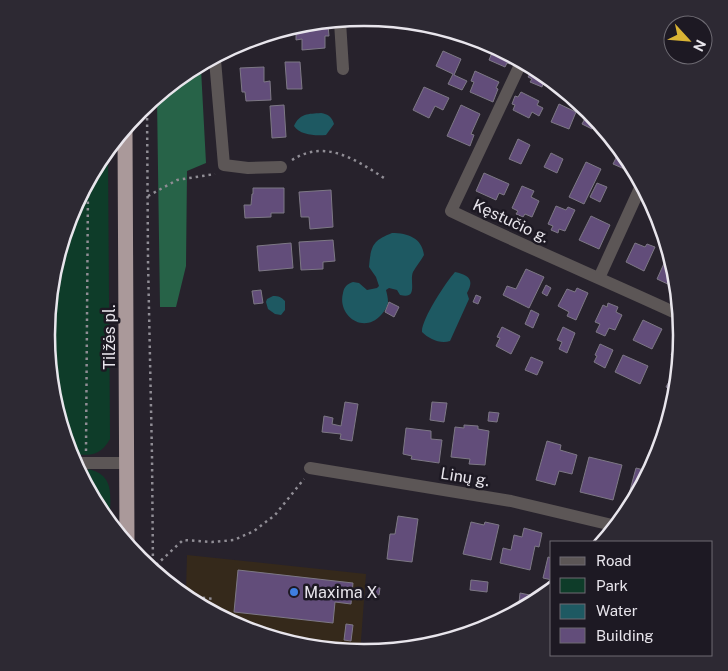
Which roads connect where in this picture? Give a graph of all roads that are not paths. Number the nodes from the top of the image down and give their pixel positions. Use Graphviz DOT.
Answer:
graph roads {
  1 [pos="340,27"];
  2 [pos="215,64"];
  3 [pos="519,68"];
  4 [pos="343,69"];
  5 [pos="125,139"];
  6 [pos="281,167"];
  7 [pos="638,193"];
  8 [pos="599,278"];
  9 [pos="673,312"];
  10 [pos="82,463"];
  11 [pos="127,463"];
  12 [pos="310,468"];
  13 [pos="609,524"];
  14 [pos="127,534"];
  1 -- 4 [label="street"];
  2 -- 6 [label="street"];
  3 -- 8 [label="street, Kęstučio g."];
  5 -- 11 [label="highway, Tilžės pl."];
  7 -- 8 [label="street"];
  8 -- 9 [label="street, Kęstučio g."];
  10 -- 11 [label="street"];
  11 -- 14 [label="highway, Tilžės pl."];
  12 -- 13 [label="street, Linų g."];
}
